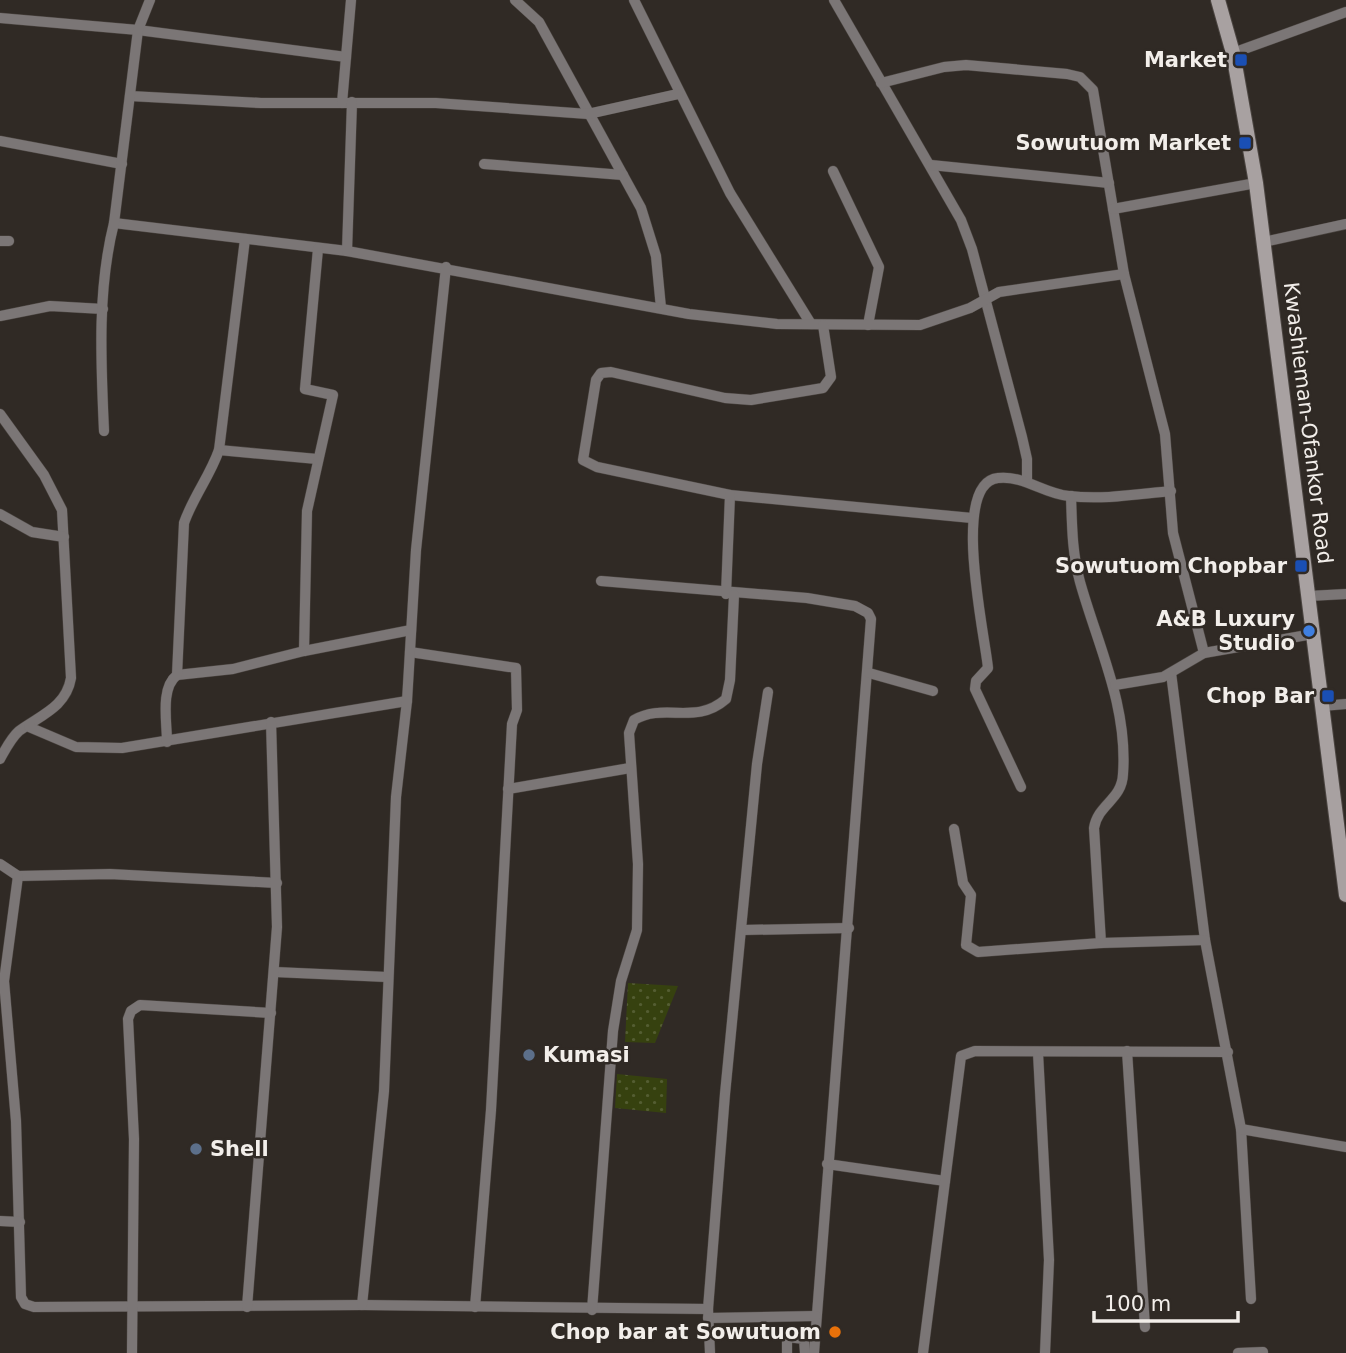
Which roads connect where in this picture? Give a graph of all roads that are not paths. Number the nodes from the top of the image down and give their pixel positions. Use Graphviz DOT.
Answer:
graph roads {
  1 [pos="149,0"];
  2 [pos="351,0"];
  3 [pos="514,0"];
  4 [pos="634,0"];
  5 [pos="834,0"];
  6 [pos="1218,0"];
  7 [pos="1346,12"];
  8 [pos="0,18"];
  9 [pos="138,30"];
  10 [pos="1233,53"];
  11 [pos="346,57"];
  12 [pos="881,83"];
  13 [pos="678,94"];
  14 [pos="130,96"];
  15 [pos="347,102"];
  16 [pos="588,114"];
  17 [pos="0,141"];
  18 [pos="122,164"];
  19 [pos="484,164"];
  20 [pos="930,165"];
  21 [pos="833,171"];
  22 [pos="623,175"];
  23 [pos="1109,183"];
  24 [pos="1256,183"];
  25 [pos="1113,209"];
  26 [pos="114,223"];
  27 [pos="1346,224"];
  28 [pos="244,239"];
  29 [pos="1264,242"];
  30 [pos="318,249"];
  31 [pos="347,251"];
  32 [pos="446,267"];
  33 [pos="1124,274"];
  34 [pos="983,299"];
  35 [pos="662,308"];
  36 [pos="103,309"];
  37 [pos="0,316"];
  38 [pos="811,324"];
  39 [pos="824,325"];
  40 [pos="869,325"];
  41 [pos="0,414"];
  42 [pos="104,431"];
  43 [pos="219,450"];
  44 [pos="317,458"];
  45 [pos="1027,481"];
  46 [pos="1171,491"];
  47 [pos="730,495"];
  48 [pos="1071,496"];
  49 [pos="0,514"];
  50 [pos="972,518"];
  51 [pos="64,537"];
  52 [pos="601,581"];
  53 [pos="730,594"];
  54 [pos="1346,594"];
  55 [pos="1309,596"];
  56 [pos="411,631"];
  57 [pos="1313,634"];
  58 [pos="304,651"];
  59 [pos="410,652"];
  60 [pos="1205,653"];
  61 [pos="869,673"];
  62 [pos="1171,673"];
  63 [pos="177,675"];
  64 [pos="1115,685"];
  65 [pos="933,691"];
  66 [pos="768,692"];
  67 [pos="407,701"];
  68 [pos="1346,704"];
  69 [pos="1322,706"];
  70 [pos="271,722"];
  71 [pos="29,727"];
  72 [pos="167,742"];
  73 [pos="0,759"];
  74 [pos="630,768"];
  75 [pos="1021,787"];
  76 [pos="508,789"];
  77 [pos="1340,811"];
  78 [pos="954,829"];
  79 [pos="0,864"];
  80 [pos="18,876"];
  81 [pos="277,883"];
  82 [pos="1346,895"];
  83 [pos="849,928"];
  84 [pos="743,930"];
  85 [pos="1205,940"];
  86 [pos="1101,943"];
  87 [pos="275,972"];
  88 [pos="387,977"];
  89 [pos="271,1013"];
  90 [pos="1127,1051"];
  91 [pos="1228,1052"];
  92 [pos="1038,1053"];
  93 [pos="1241,1129"];
  94 [pos="1346,1147"];
  95 [pos="827,1164"];
  96 [pos="945,1181"];
  97 [pos="0,1221"];
  98 [pos="20,1222"];
  99 [pos="1251,1299"];
  100 [pos="362,1305"];
  101 [pos="132,1307"];
  102 [pos="247,1307"];
  103 [pos="475,1307"];
  104 [pos="592,1310"];
  105 [pos="708,1314"];
  106 [pos="816,1316"];
  107 [pos="1145,1327"];
  108 [pos="1263,1352"];
  109 [pos="132,1353"];
  110 [pos="710,1353"];
  111 [pos="788,1353"];
  112 [pos="805,1353"];
  113 [pos="814,1353"];
  114 [pos="923,1353"];
  115 [pos="1045,1353"];
  116 [pos="1238,1353"];
  1 -- 9 [label="street"];
  2 -- 11 [label="street"];
  3 -- 16 [label="street"];
  4 -- 13 [label="street"];
  5 -- 12 [label="street"];
  6 -- 10 [label="main road, Kwashieman-Ofankor Road"];
  7 -- 10 [label="street"];
  8 -- 9 [label="street"];
  9 -- 11 [label="street"];
  9 -- 14 [label="street"];
  10 -- 24 [label="main road, Kwashieman-Ofankor Road"];
  11 -- 15 [label="street"];
  12 -- 20 [label="street"];
  12 -- 23 [label="street"];
  13 -- 16 [label="street"];
  13 -- 38 [label="street"];
  14 -- 15 [label="street"];
  14 -- 18 [label="street"];
  15 -- 16 [label="street"];
  15 -- 31 [label="street"];
  16 -- 22 [label="street"];
  17 -- 18 [label="street"];
  18 -- 26 [label="street"];
  19 -- 22 [label="street"];
  20 -- 23 [label="street"];
  20 -- 34 [label="street"];
  21 -- 40 [label="street"];
  22 -- 35 [label="street"];
  23 -- 25 [label="street"];
  24 -- 25 [label="street"];
  24 -- 29 [label="main road, Kwashieman-Ofankor Road"];
  25 -- 33 [label="street"];
  26 -- 28 [label="street"];
  26 -- 36 [label="street"];
  27 -- 29 [label="street"];
  28 -- 30 [label="street"];
  28 -- 43 [label="street"];
  29 -- 55 [label="main road, Kwashieman-Ofankor Road"];
  30 -- 31 [label="street"];
  30 -- 44 [label="street"];
  31 -- 32 [label="street"];
  32 -- 35 [label="street"];
  32 -- 56 [label="street"];
  33 -- 34 [label="street"];
  33 -- 46 [label="street"];
  34 -- 40 [label="street"];
  34 -- 45 [label="street"];
  35 -- 38 [label="street"];
  36 -- 37 [label="street"];
  36 -- 42 [label="street"];
  38 -- 39 [label="street"];
  39 -- 40 [label="street"];
  39 -- 47 [label="street"];
  41 -- 51 [label="street"];
  43 -- 44 [label="street"];
  43 -- 63 [label="street"];
  44 -- 58 [label="street"];
  45 -- 48 [label="street"];
  45 -- 50 [label="street"];
  46 -- 48 [label="street"];
  46 -- 60 [label="street"];
  47 -- 50 [label="street"];
  47 -- 53 [label="street"];
  48 -- 64 [label="street"];
  49 -- 51 [label="street"];
  50 -- 75 [label="street"];
  51 -- 71 [label="street"];
  52 -- 53 [label="street"];
  53 -- 61 [label="street"];
  53 -- 74 [label="street"];
  54 -- 55 [label="street"];
  55 -- 57 [label="main road, Kwashieman-Ofankor Road"];
  56 -- 58 [label="street"];
  56 -- 59 [label="street"];
  57 -- 60 [label="street"];
  57 -- 69 [label="main road, Kwashieman-Ofankor Road"];
  58 -- 63 [label="street"];
  59 -- 67 [label="street"];
  59 -- 76 [label="street"];
  60 -- 62 [label="street"];
  61 -- 65 [label="street"];
  61 -- 83 [label="street"];
  62 -- 64 [label="street"];
  62 -- 85 [label="street"];
  63 -- 72 [label="street"];
  64 -- 86 [label="street"];
  66 -- 84 [label="street"];
  67 -- 70 [label="street"];
  67 -- 88 [label="street"];
  68 -- 69 [label="street"];
  69 -- 77 [label="main road, Kwashieman-Ofankor Road"];
  70 -- 72 [label="street"];
  70 -- 81 [label="street"];
  71 -- 72 [label="street"];
  71 -- 73 [label="street"];
  74 -- 76 [label="street"];
  74 -- 104 [label="street"];
  76 -- 103 [label="street"];
  77 -- 82 [label="main road, Kwashieman-Ofankor Road"];
  78 -- 86 [label="street"];
  79 -- 80 [label="street"];
  80 -- 81 [label="street"];
  80 -- 98 [label="street"];
  81 -- 87 [label="street"];
  83 -- 84 [label="street"];
  83 -- 95 [label="street"];
  84 -- 105 [label="street"];
  85 -- 86 [label="street"];
  85 -- 91 [label="street"];
  87 -- 88 [label="street"];
  87 -- 89 [label="street"];
  88 -- 100 [label="street"];
  89 -- 101 [label="street"];
  89 -- 102 [label="street"];
  90 -- 91 [label="street"];
  90 -- 92 [label="street"];
  90 -- 107 [label="street"];
  91 -- 93 [label="street"];
  92 -- 96 [label="street"];
  92 -- 115 [label="street"];
  93 -- 94 [label="street"];
  93 -- 99 [label="street"];
  95 -- 96 [label="street"];
  95 -- 106 [label="street"];
  96 -- 114 [label="street"];
  97 -- 98 [label="street"];
  98 -- 101 [label="street"];
  100 -- 102 [label="street"];
  100 -- 103 [label="street"];
  101 -- 102 [label="street"];
  101 -- 109 [label="street"];
  103 -- 104 [label="street"];
  104 -- 105 [label="street"];
  105 -- 106 [label="street"];
  105 -- 110 [label="street"];
  106 -- 113 [label="street"];
  108 -- 116 [label="street"];
  111 -- 112 [label="street"];
}
